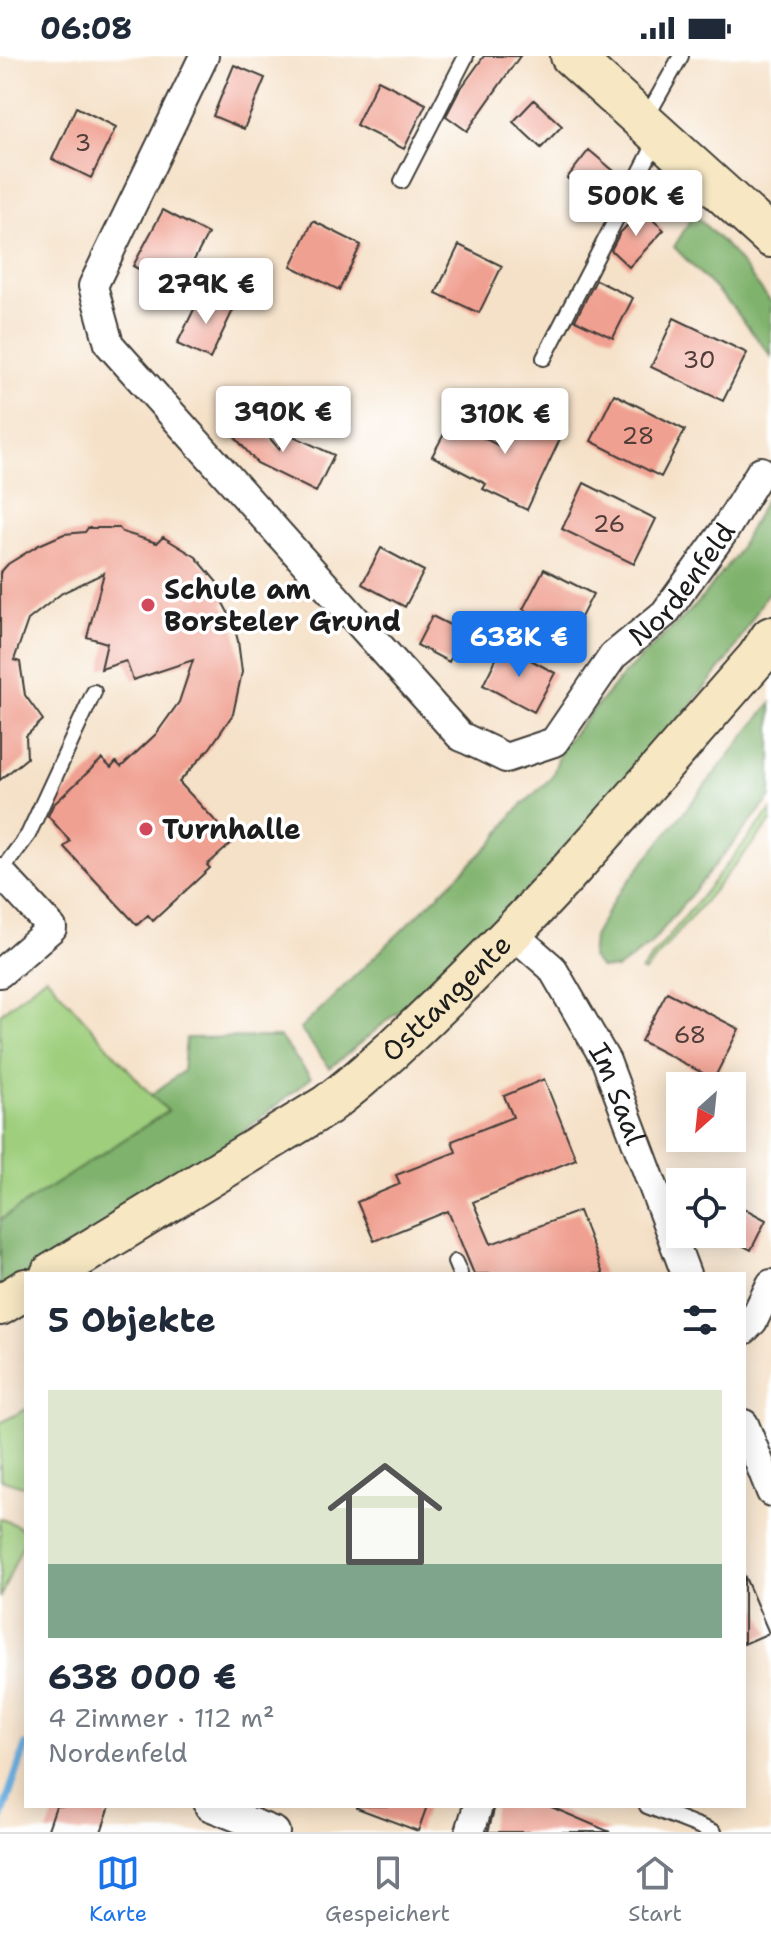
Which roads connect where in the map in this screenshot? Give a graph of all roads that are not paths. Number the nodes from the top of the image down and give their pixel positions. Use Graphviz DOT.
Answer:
graph roads {
  1 [pos="204,56"];
  2 [pos="466,56"];
  3 [pos="571,56"];
  4 [pos="681,56"];
  5 [pos="652,129"];
  6 [pos="402,181"];
  7 [pos="771,237"];
  8 [pos="544,358"];
  9 [pos="761,471"];
  10 [pos="771,637"];
  11 [pos="94,692"];
  12 [pos="0,872"];
  13 [pos="513,934"];
  14 [pos="0,973"];
  15 [pos="54,1272"];
  16 [pos="685,1272"];
  17 [pos="771,1284"];
  18 [pos="24,1290"];
  19 [pos="0,1305"];
  20 [pos="746,1328"];
  21 [pos="746,1429"];
  22 [pos="771,1492"];
  23 [pos="214,1808"];
  24 [pos="477,1808"];
  25 [pos="652,1808"];
  26 [pos="275,1832"];
  27 [pos="470,1832"];
  28 [pos="714,1832"];
  1 -- 9 [label="street, Nordenfeld"];
  2 -- 6 [label="lane"];
  3 -- 5 [label="main road"];
  4 -- 5 [label="lane"];
  5 -- 7 [label="main road"];
  5 -- 8 [label="lane"];
  10 -- 13 [label="main road, Osttangente"];
  11 -- 12 [label="lane"];
  12 -- 14 [label="street"];
  13 -- 15 [label="main road, Osttangente"];
  13 -- 16 [label="street, Im Saal"];
  17 -- 20 [label="street"];
  18 -- 19 [label="main road"];
  21 -- 22 [label="street"];
  23 -- 26 [label="street"];
  24 -- 27 [label="street"];
  25 -- 28 [label="lane"];
}
